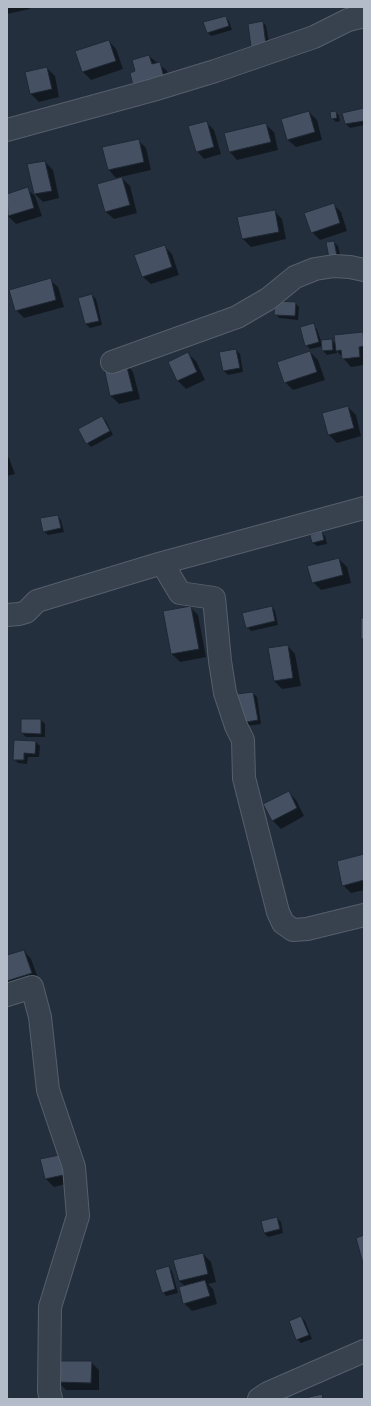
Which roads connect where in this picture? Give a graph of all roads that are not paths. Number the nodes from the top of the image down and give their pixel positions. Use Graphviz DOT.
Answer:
graph roads {
  1 [pos="364,16"];
  2 [pos="7,130"];
  3 [pos="364,270"];
  4 [pos="112,362"];
  5 [pos="364,508"];
  6 [pos="162,563"];
  7 [pos="7,615"];
  8 [pos="364,915"];
  9 [pos="7,995"];
  10 [pos="364,1351"];
  11 [pos="51,1399"];
  12 [pos="258,1399"];
  1 -- 2 [label="street"];
  3 -- 4 [label="street"];
  5 -- 6 [label="street"];
  6 -- 7 [label="street"];
  6 -- 8 [label="street"];
  9 -- 11 [label="street"];
  10 -- 12 [label="street"];
}
